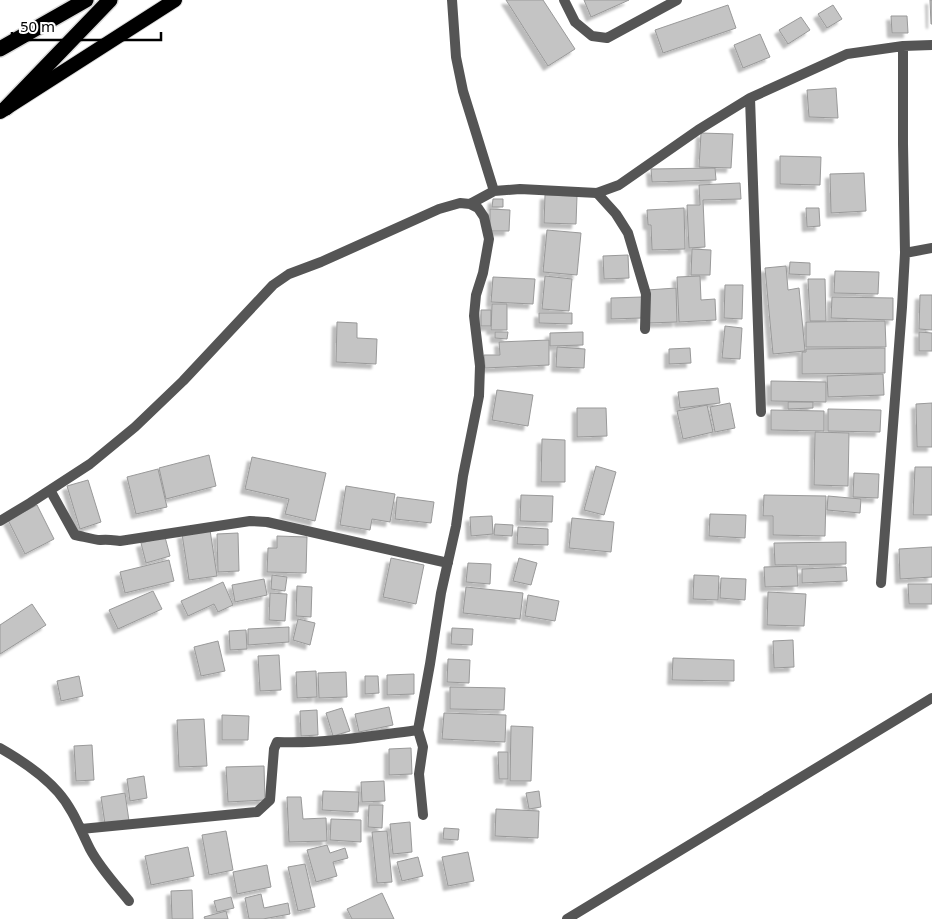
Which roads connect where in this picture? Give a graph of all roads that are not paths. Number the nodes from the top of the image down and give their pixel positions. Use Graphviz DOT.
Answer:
graph roads {
  1 [pos="86,0"];
  2 [pos="110,0"];
  3 [pos="175,0"];
  4 [pos="452,0"];
  5 [pos="564,0"];
  6 [pos="677,0"];
  7 [pos="932,45"];
  8 [pos="903,46"];
  9 [pos="0,49"];
  10 [pos="750,98"];
  11 [pos="3,110"];
  12 [pos="494,191"];
  13 [pos="597,192"];
  14 [pos="470,204"];
  15 [pos="932,248"];
  16 [pos="905,253"];
  17 [pos="645,329"];
  18 [pos="761,412"];
  19 [pos="50,490"];
  20 [pos="0,521"];
  21 [pos="448,562"];
  22 [pos="880,583"];
  23 [pos="932,698"];
  24 [pos="418,730"];
  25 [pos="0,748"];
  26 [pos="423,815"];
  27 [pos="81,829"];
  28 [pos="129,901"];
  29 [pos="567,919"];
  1 -- 9 [label="highway"];
  2 -- 11 [label="highway"];
  3 -- 11 [label="highway"];
  4 -- 12 [label="street"];
  5 -- 6 [label="street"];
  7 -- 8 [label="street"];
  8 -- 10 [label="street"];
  8 -- 16 [label="street"];
  10 -- 13 [label="street"];
  10 -- 18 [label="street"];
  12 -- 13 [label="street"];
  12 -- 14 [label="street"];
  13 -- 17 [label="street"];
  14 -- 19 [label="street"];
  14 -- 21 [label="street"];
  15 -- 16 [label="street"];
  16 -- 22 [label="street"];
  19 -- 20 [label="street"];
  19 -- 21 [label="street"];
  21 -- 24 [label="street"];
  23 -- 29 [label="street"];
  24 -- 26 [label="street"];
  24 -- 27 [label="street"];
  25 -- 27 [label="street"];
  27 -- 28 [label="street"];
}
